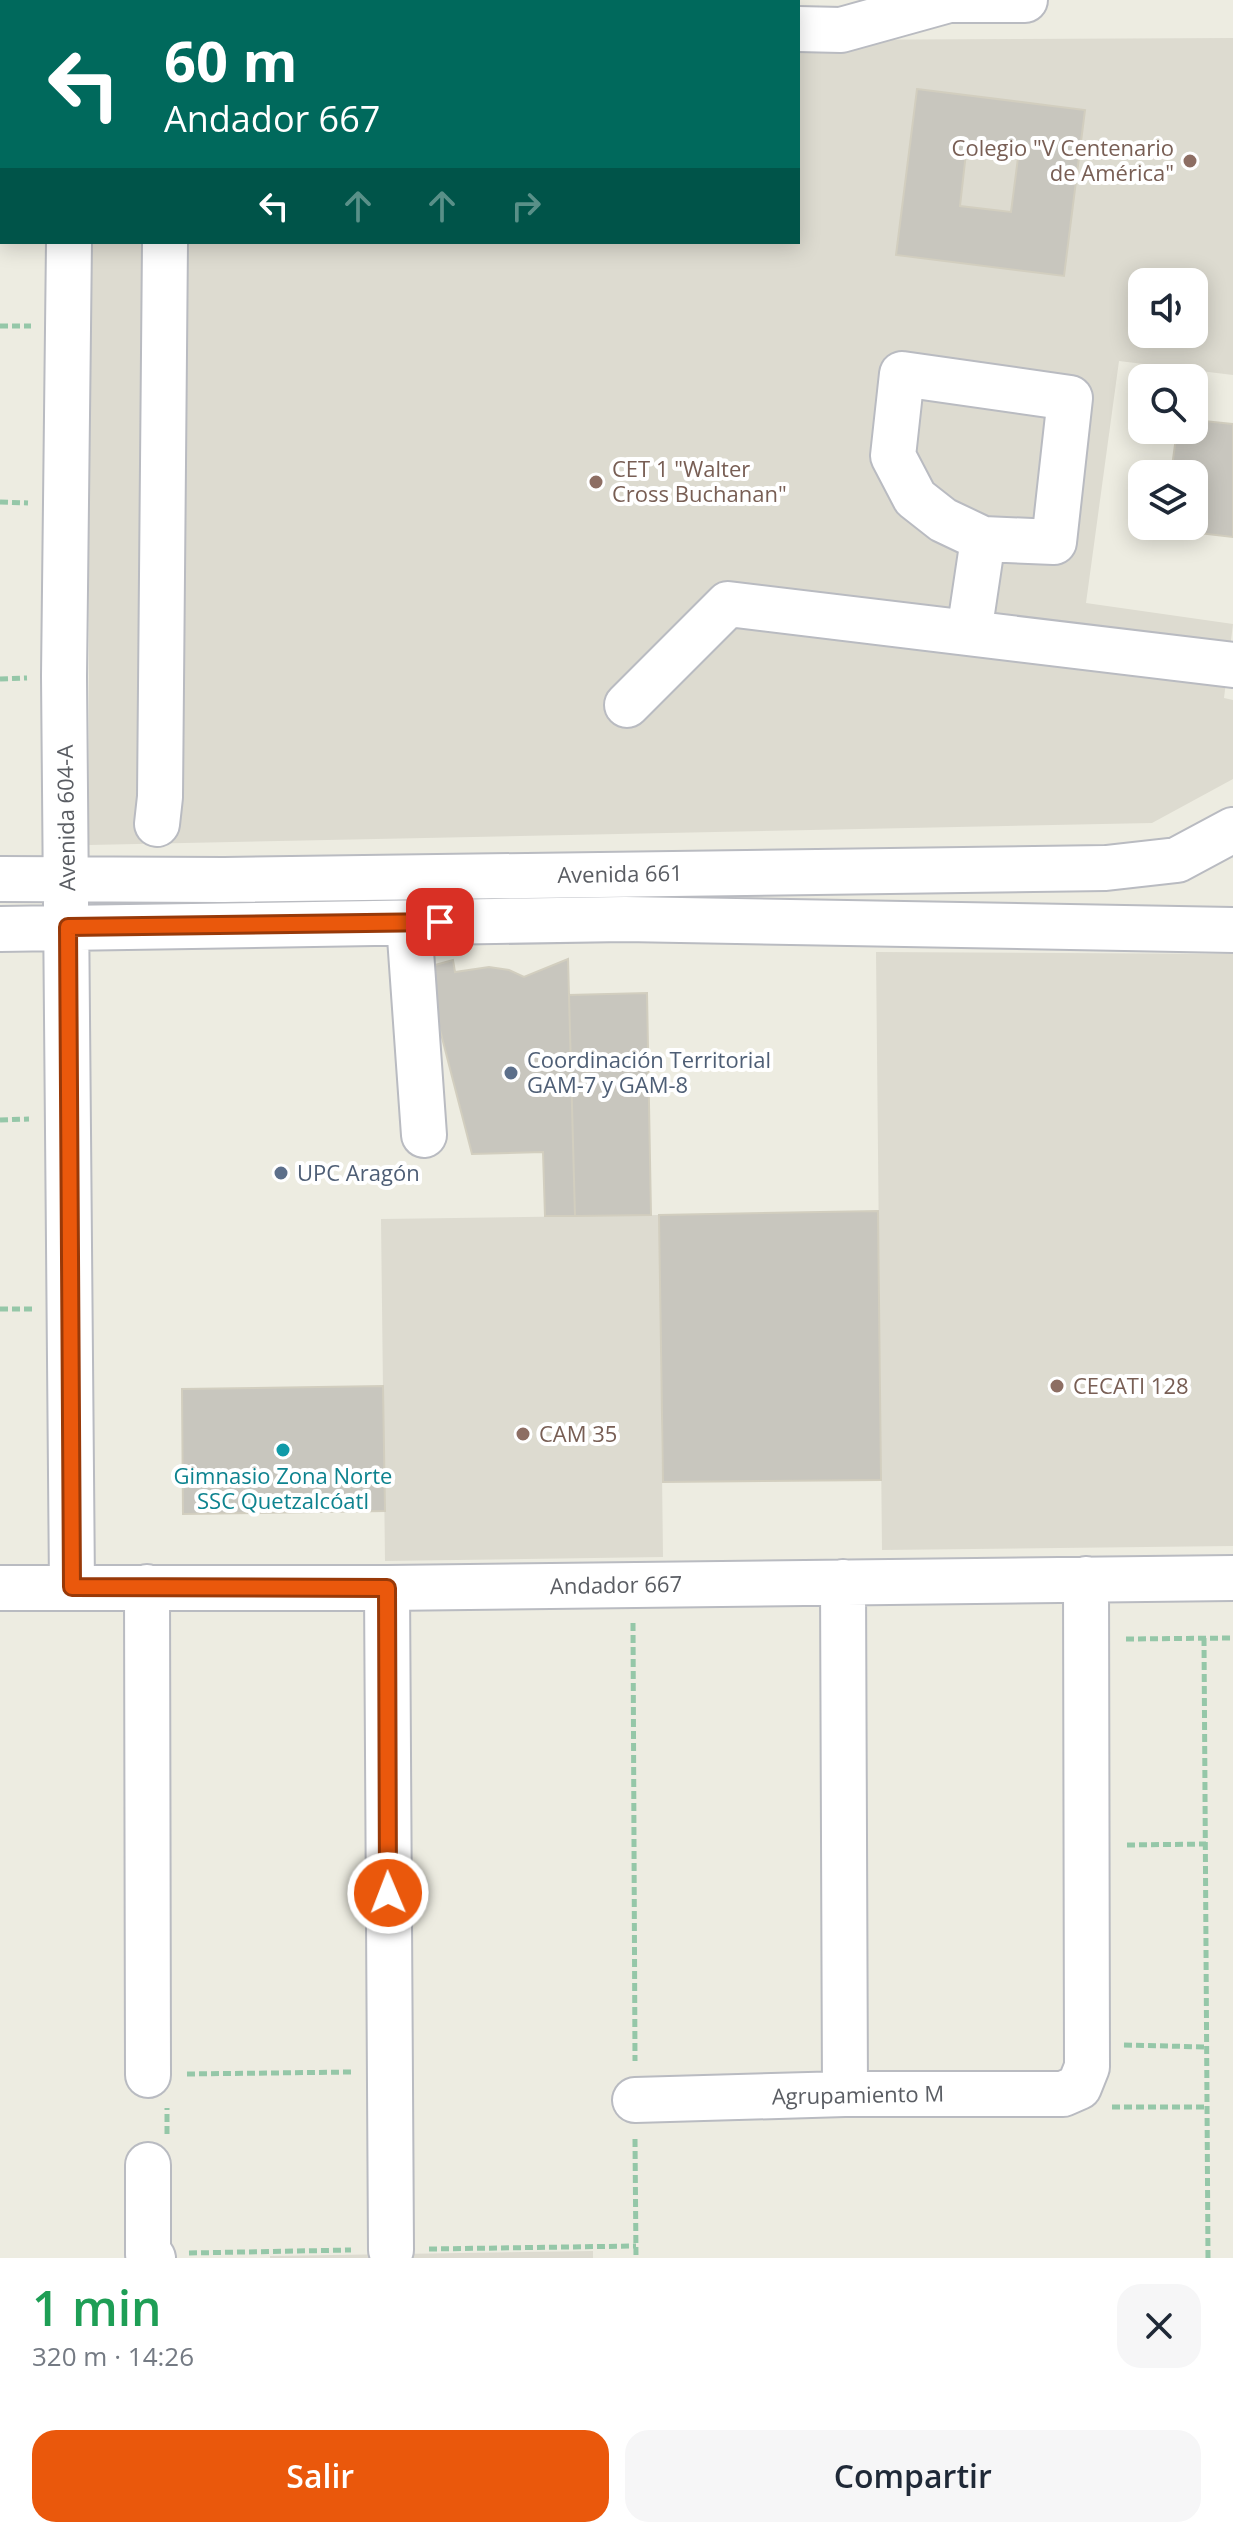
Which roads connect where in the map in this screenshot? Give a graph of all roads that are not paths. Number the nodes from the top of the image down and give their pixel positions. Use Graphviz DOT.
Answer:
graph roads {
  1 [pos="949,0"];
  2 [pos="1025,0"];
  3 [pos="800,29"];
  4 [pos="69,244"];
  5 [pos="165,244"];
  6 [pos="983,539"];
  7 [pos="969,633"];
  8 [pos="1233,665"];
  9 [pos="627,705"];
  10 [pos="157,824"];
  11 [pos="1233,830"];
  12 [pos="67,878"];
  13 [pos="0,879"];
  14 [pos="224,880"];
  15 [pos="409,923"];
  16 [pos="223,926"];
  17 [pos="68,927"];
  18 [pos="0,929"];
  19 [pos="1233,930"];
  20 [pos="424,1135"];
  21 [pos="1233,1578"];
  22 [pos="1086,1579"];
  23 [pos="843,1582"];
  24 [pos="72,1587"];
  25 [pos="147,1587"];
  26 [pos="0,1588"];
  27 [pos="387,1588"];
  28 [pos="148,2075"];
  29 [pos="845,2094"];
  30 [pos="635,2100"];
  31 [pos="148,2165"];
  32 [pos="391,2250"];
  33 [pos="153,2258"];
  1 -- 2 [label="street"];
  1 -- 3 [label="street"];
  4 -- 12 [label="street, Avenida 604-A"];
  5 -- 10 [label="street"];
  6 -- 6 [label="street"];
  6 -- 7 [label="street"];
  7 -- 8 [label="street"];
  7 -- 9 [label="street"];
  11 -- 14 [label="street, Avenida 661"];
  12 -- 13 [label="street, Avenida 661"];
  12 -- 14 [label="street, Avenida 661"];
  12 -- 17 [label="street, Avenida 604-A"];
  14 -- 16 [label="street"];
  15 -- 16 [label="street, Avenida 661"];
  15 -- 19 [label="street, Avenida 661"];
  15 -- 20 [label="street"];
  16 -- 17 [label="street, Avenida 661"];
  17 -- 18 [label="street, Avenida 661"];
  17 -- 24 [label="street, Avenida 604-A"];
  21 -- 22 [label="street, Andador 667"];
  22 -- 23 [label="street, Andador 667"];
  22 -- 29 [label="street, Agrupamiento M"];
  23 -- 27 [label="street, Andador 667"];
  23 -- 29 [label="street"];
  24 -- 25 [label="street, Andador 667"];
  24 -- 26 [label="street, Andador 667"];
  25 -- 27 [label="street, Andador 667"];
  25 -- 28 [label="street"];
  27 -- 32 [label="street"];
  29 -- 30 [label="street, Agrupamiento M"];
  31 -- 33 [label="street"];
}
